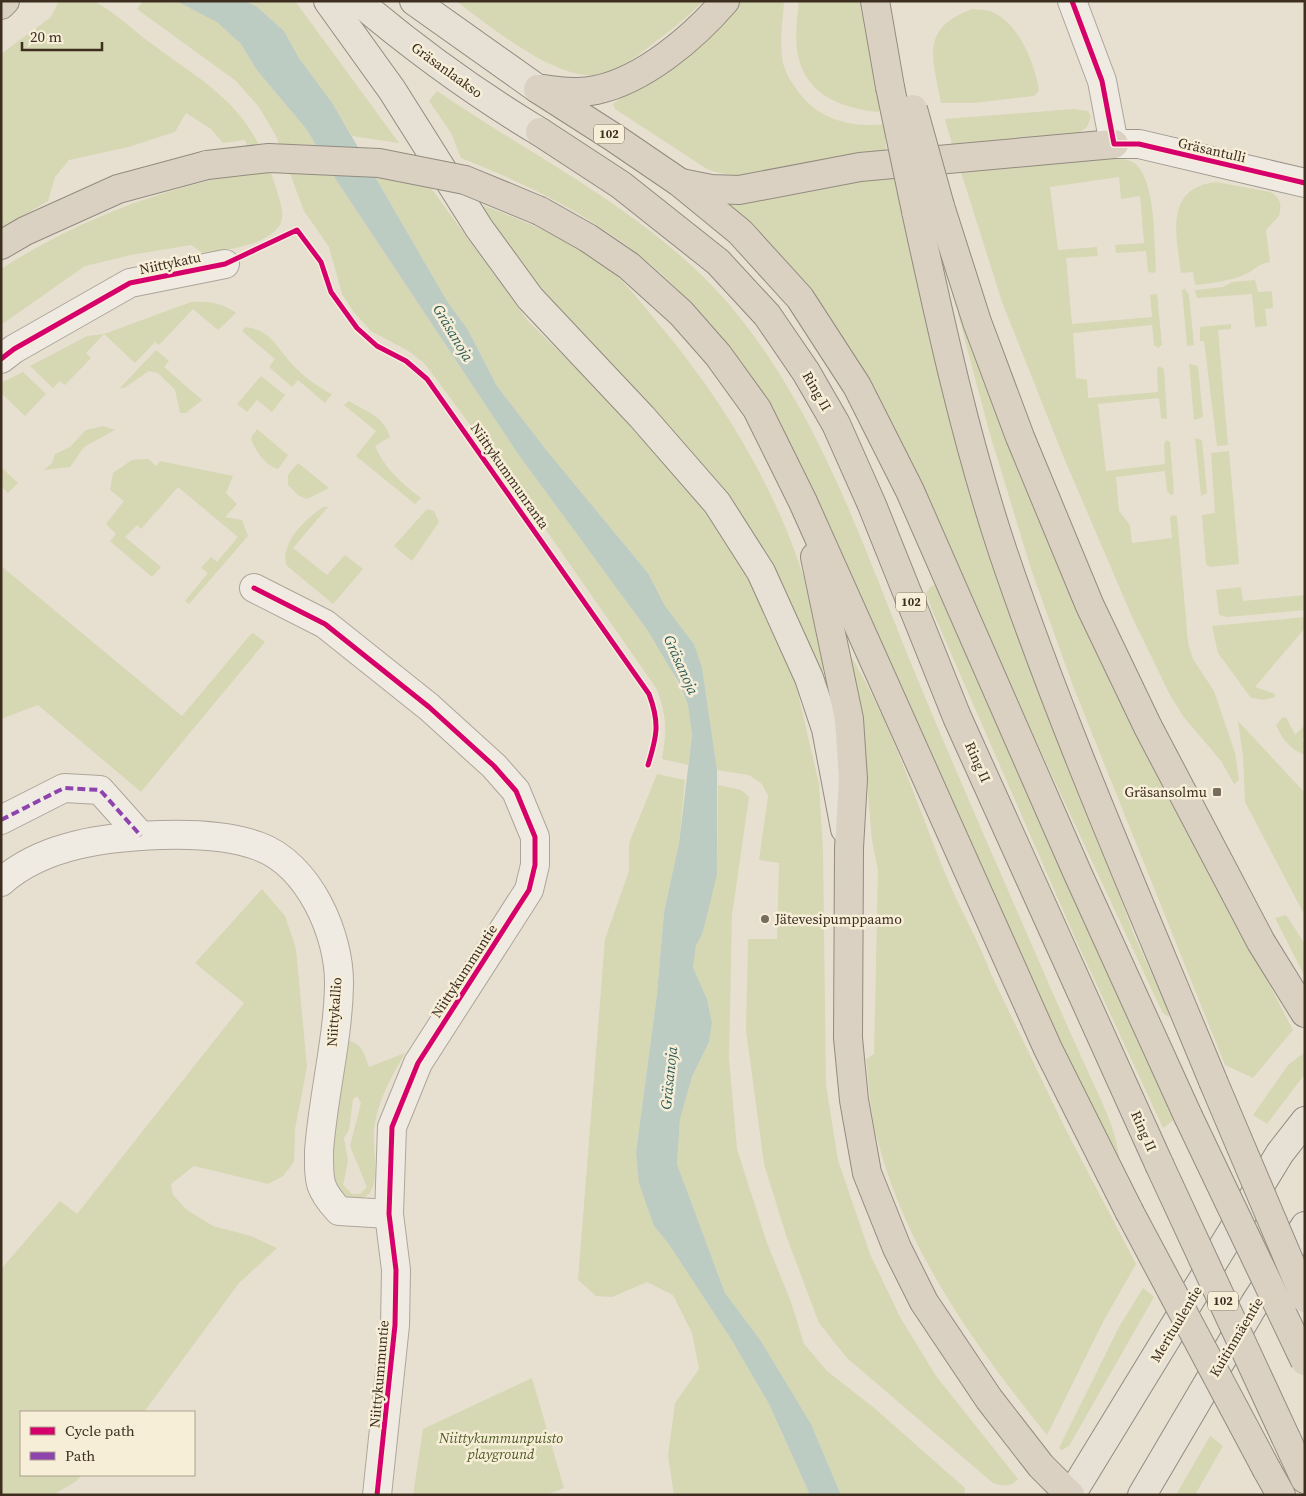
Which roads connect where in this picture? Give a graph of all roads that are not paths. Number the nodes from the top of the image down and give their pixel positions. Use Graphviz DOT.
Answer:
graph roads {
  1 [pos="5,1"];
  2 [pos="328,1"];
  3 [pos="358,1"];
  4 [pos="414,1"];
  5 [pos="725,1"];
  6 [pos="875,1"];
  7 [pos="1072,1"];
  8 [pos="1,5"];
  9 [pos="538,89"];
  10 [pos="540,132"];
  11 [pos="1114,144"];
  12 [pos="679,182"];
  13 [pos="1305,183"];
  14 [pos="928,209"];
  15 [pos="1,245"];
  16 [pos="225,264"];
  17 [pos="1,359"];
  18 [pos="803,502"];
  19 [pos="254,588"];
  20 [pos="1,820"];
  21 [pos="141,836"];
  22 [pos="849,848"];
  23 [pos="1,882"];
  24 [pos="1305,1013"];
  25 [pos="1305,1121"];
  26 [pos="389,1214"];
  27 [pos="1305,1226"];
  28 [pos="1305,1298"];
  29 [pos="1305,1360"];
  30 [pos="1305,1479"];
  31 [pos="377,1495"];
  32 [pos="1070,1495"];
  33 [pos="1142,1495"];
  34 [pos="1281,1495"];
  1 -- 8 [label="highway"];
  2 -- 22 [label="main road"];
  3 -- 10 [label="main road, Gräsanlaakso"];
  4 -- 9 [label="main road"];
  5 -- 9 [label="highway"];
  6 -- 14 [label="highway, bridge"];
  7 -- 11 [label="street"];
  9 -- 12 [label="highway, 102"];
  10 -- 30 [label="highway, Ring II / 102, bridge"];
  11 -- 12 [label="highway"];
  11 -- 13 [label="street, Gräsantulli"];
  12 -- 29 [label="highway, 102, bridge"];
  14 -- 24 [label="highway"];
  14 -- 28 [label="highway, bridge"];
  15 -- 18 [label="highway, bridge"];
  16 -- 17 [label="street, Niittykatu"];
  18 -- 22 [label="highway"];
  18 -- 34 [label="highway, bridge"];
  19 -- 26 [label="street, Niittykummuntie"];
  20 -- 21 [label="street"];
  21 -- 23 [label="street, Niittykallio"];
  21 -- 26 [label="street, Niittykallio"];
  22 -- 32 [label="highway"];
  25 -- 32 [label="main road, Merituulentie"];
  26 -- 31 [label="street, Niittykummuntie"];
  27 -- 33 [label="main road, Kuitinmäentie"];
}
